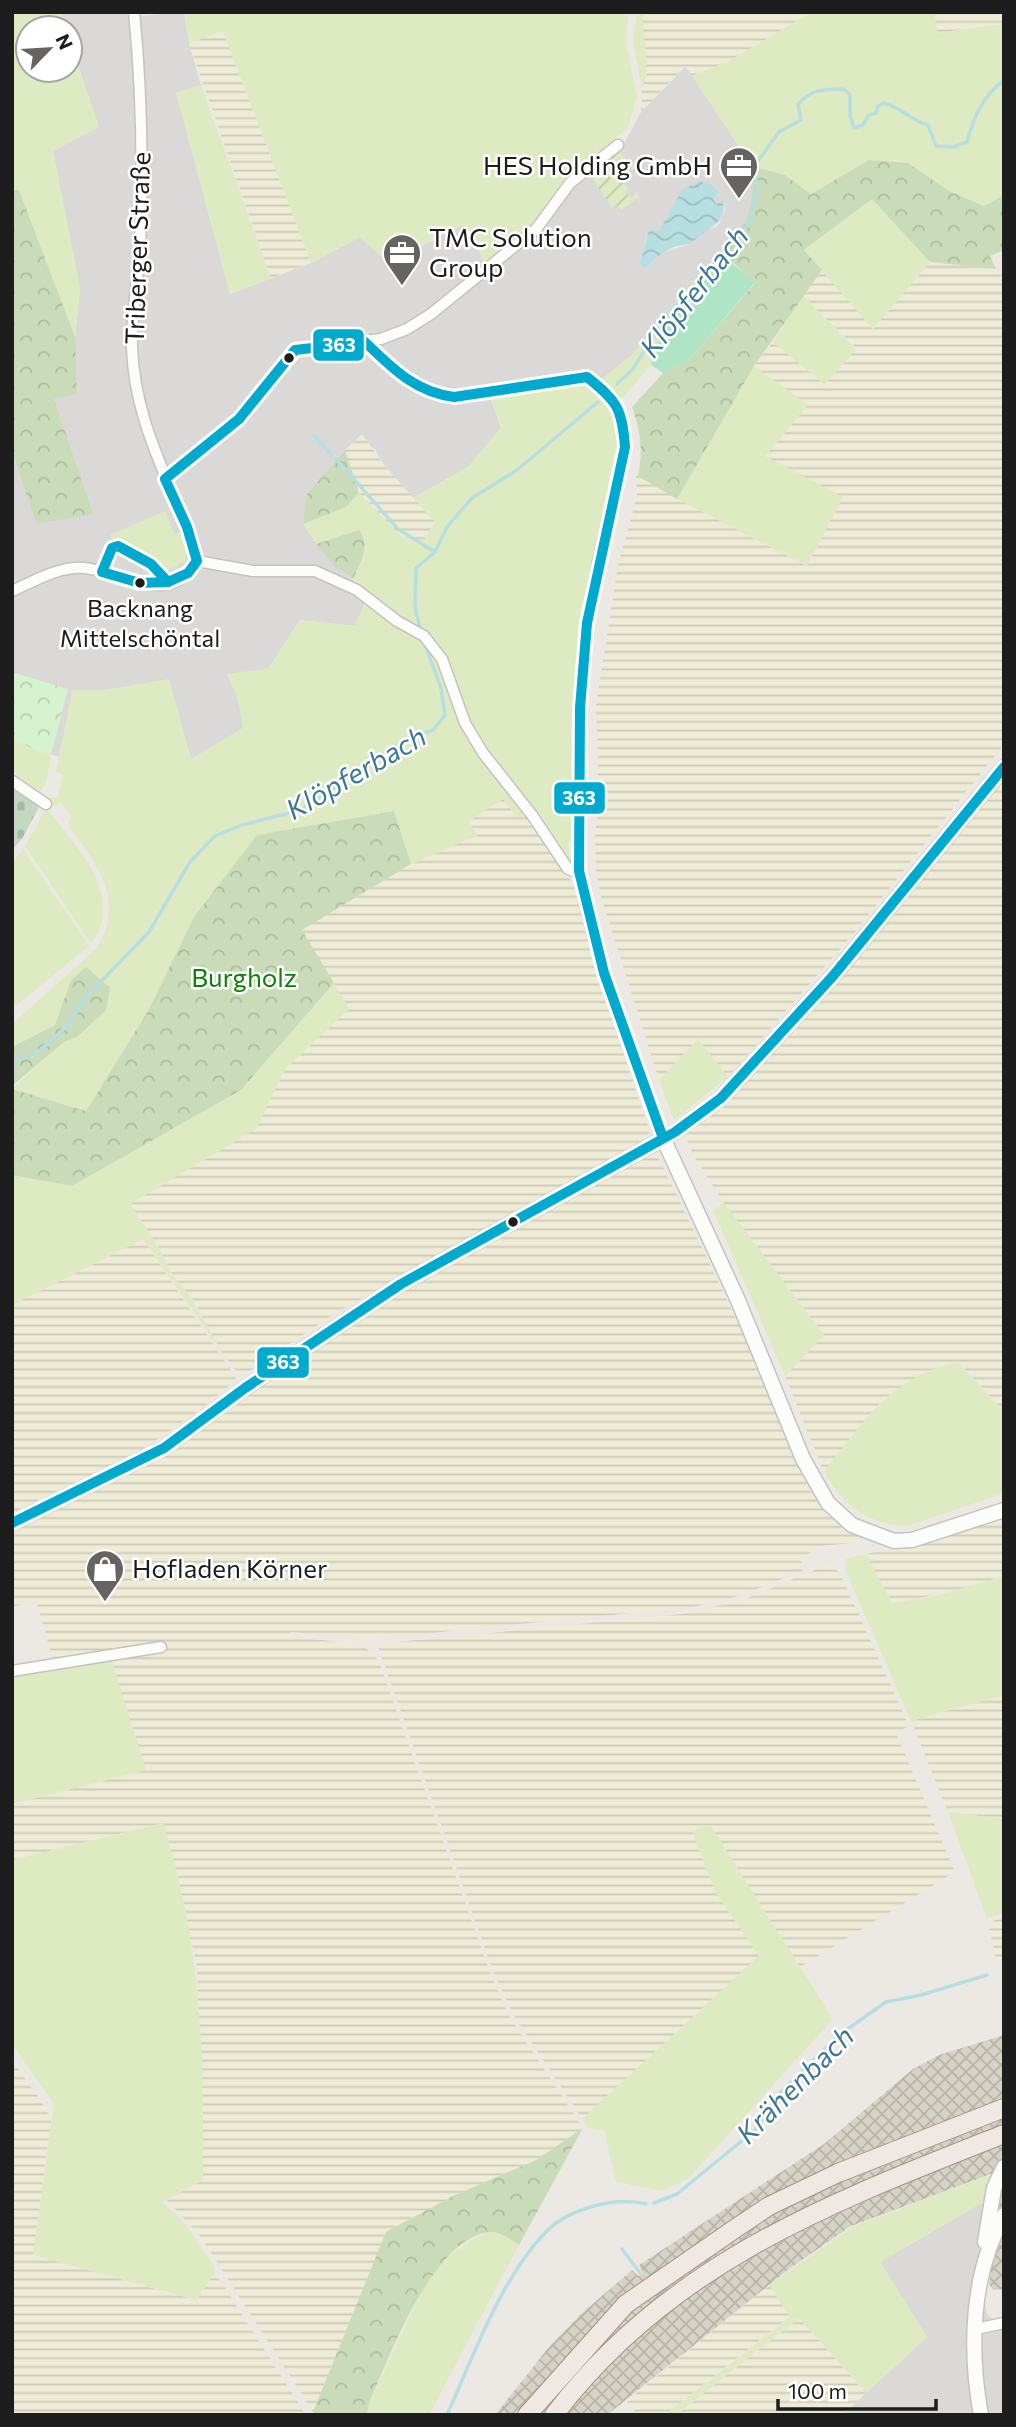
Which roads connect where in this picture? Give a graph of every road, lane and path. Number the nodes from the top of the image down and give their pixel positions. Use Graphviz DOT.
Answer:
graph roads {
  1 [pos="134,12"];
  2 [pos="618,145"];
  3 [pos="365,342"];
  4 [pos="165,479"];
  5 [pos="197,561"];
  6 [pos="12,591"];
  7 [pos="1004,767"];
  8 [pos="12,781"];
  9 [pos="46,804"];
  10 [pos="579,873"];
  11 [pos="663,1138"];
  12 [pos="1004,1510"];
  13 [pos="12,1523"];
  14 [pos="161,1647"];
  15 [pos="12,1671"];
  16 [pos="1004,2108"];
  17 [pos="1004,2134"];
  18 [pos="1004,2167"];
  19 [pos="1004,2215"];
  20 [pos="981,2278"];
  21 [pos="659,2307"];
  22 [pos="1004,2323"];
  23 [pos="976,2329"];
  24 [pos="594,2341"];
  25 [pos="527,2415"];
  26 [pos="554,2415"];
  27 [pos="981,2415"];
  1 -- 4 [label="street, Triberger Straße"];
  2 -- 3 [label="street"];
  3 -- 4 [label="street"];
  3 -- 10 [label="street"];
  4 -- 5 [label="street, Triberger Straße"];
  5 -- 6 [label="street"];
  5 -- 10 [label="street"];
  7 -- 11 [label="street"];
  8 -- 9 [label="street"];
  10 -- 11 [label="street"];
  11 -- 12 [label="street"];
  11 -- 13 [label="street"];
  14 -- 15 [label="street"];
  16 -- 24 [label="main road"];
  17 -- 21 [label="main road"];
  18 -- 20 [label="street"];
  19 -- 20 [label="street"];
  20 -- 23 [label="street"];
  21 -- 24 [label="main road"];
  21 -- 26 [label="main road"];
  22 -- 23 [label="street"];
  23 -- 27 [label="street"];
  24 -- 25 [label="main road"];
}
